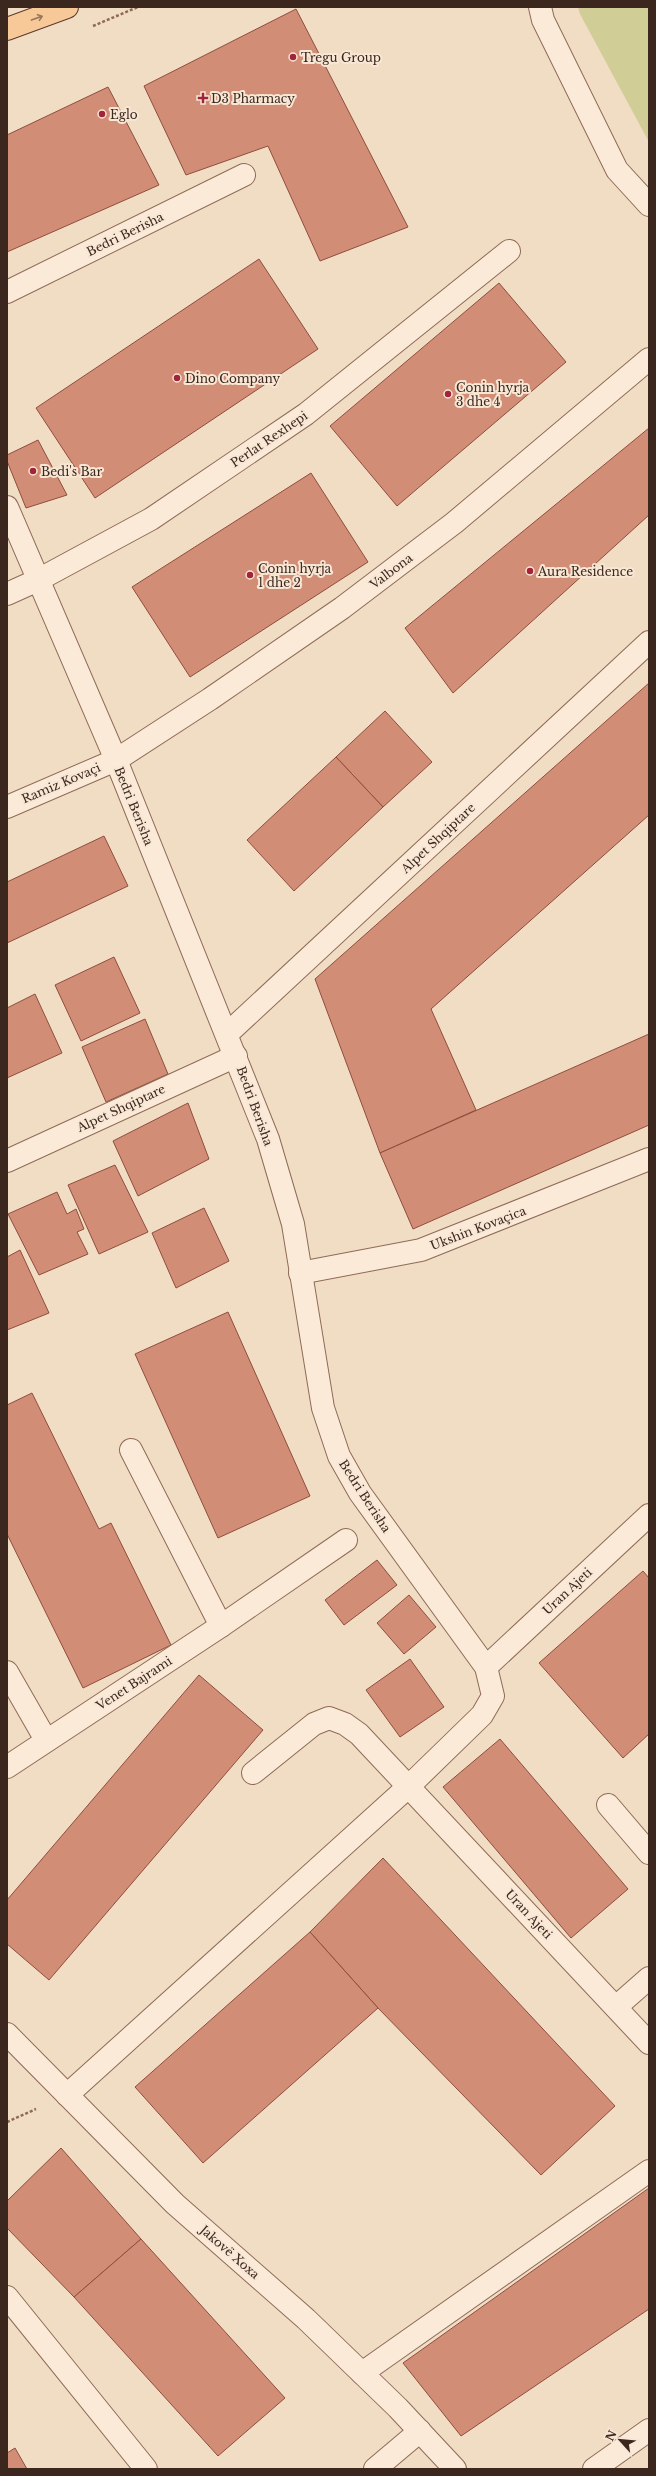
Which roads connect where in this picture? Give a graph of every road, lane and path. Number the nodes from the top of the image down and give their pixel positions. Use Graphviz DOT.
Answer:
graph roads {
  1 [pos="67,7"];
  2 [pos="540,7"];
  3 [pos="7,29"];
  4 [pos="244,175"];
  5 [pos="649,205"];
  6 [pos="509,251"];
  7 [pos="7,292"];
  8 [pos="649,359"];
  9 [pos="7,507"];
  10 [pos="38,580"];
  11 [pos="7,594"];
  12 [pos="649,642"];
  13 [pos="116,760"];
  14 [pos="7,807"];
  15 [pos="227,1034"];
  16 [pos="236,1056"];
  17 [pos="649,1159"];
  18 [pos="7,1161"];
  19 [pos="300,1274"];
  20 [pos="131,1450"];
  21 [pos="649,1516"];
  22 [pos="346,1540"];
  23 [pos="221,1626"];
  24 [pos="486,1667"];
  25 [pos="7,1672"];
  26 [pos="46,1740"];
  27 [pos="7,1767"];
  28 [pos="254,1773"];
  29 [pos="408,1786"];
  30 [pos="608,1805"];
  31 [pos="649,1853"];
  32 [pos="649,1978"];
  33 [pos="616,2007"];
  34 [pos="7,2034"];
  35 [pos="649,2043"];
  36 [pos="67,2095"];
  37 [pos="649,2171"];
  38 [pos="7,2297"];
  39 [pos="362,2372"];
  40 [pos="649,2430"];
  41 [pos="420,2431"];
  42 [pos="146,2469"];
  43 [pos="375,2469"];
  44 [pos="455,2469"];
  45 [pos="594,2469"];
  3 -- 1 [label="main road, one-way"];
  2 -- 5 [label="street"];
  4 -- 7 [label="street, Bedri Berisha"];
  6 -- 10 [label="street, Perlat Rexhepi"];
  8 -- 13 [label="street, Valbona"];
  9 -- 10 [label="street, Bedri Berisha"];
  10 -- 11 [label="street, Perlat Rexhepi"];
  10 -- 13 [label="street, Bedri Berisha"];
  12 -- 15 [label="street, Alpet Shqiptare"];
  13 -- 14 [label="street, Ramiz Kovaçi"];
  13 -- 15 [label="street, Bedri Berisha"];
  15 -- 16 [label="street, Bedri Berisha"];
  16 -- 18 [label="street, Alpet Shqiptare"];
  16 -- 19 [label="street, Bedri Berisha"];
  17 -- 19 [label="street, Ukshin Kovaçica"];
  19 -- 24 [label="street, Bedri Berisha"];
  20 -- 23 [label="street"];
  21 -- 24 [label="street, Uran Ajeti"];
  22 -- 23 [label="street, Venet Bajrami"];
  23 -- 26 [label="street, Venet Bajrami"];
  24 -- 29 [label="street, Bedri Berisha"];
  25 -- 26 [label="street"];
  26 -- 27 [label="street, Venet Bajrami"];
  28 -- 29 [label="street, Uran Ajeti"];
  29 -- 33 [label="street, Uran Ajeti"];
  29 -- 36 [label="street"];
  30 -- 31 [label="street"];
  32 -- 33 [label="street"];
  33 -- 35 [label="street, Uran Ajeti"];
  34 -- 36 [label="street, Jakovë Xoxa"];
  36 -- 39 [label="street, Jakovë Xoxa"];
  37 -- 39 [label="street"];
  38 -- 42 [label="street"];
  39 -- 41 [label="street, Jakovë Xoxa"];
  40 -- 45 [label="street"];
  41 -- 43 [label="street"];
  41 -- 44 [label="street, Jakovë Xoxa"];
}
